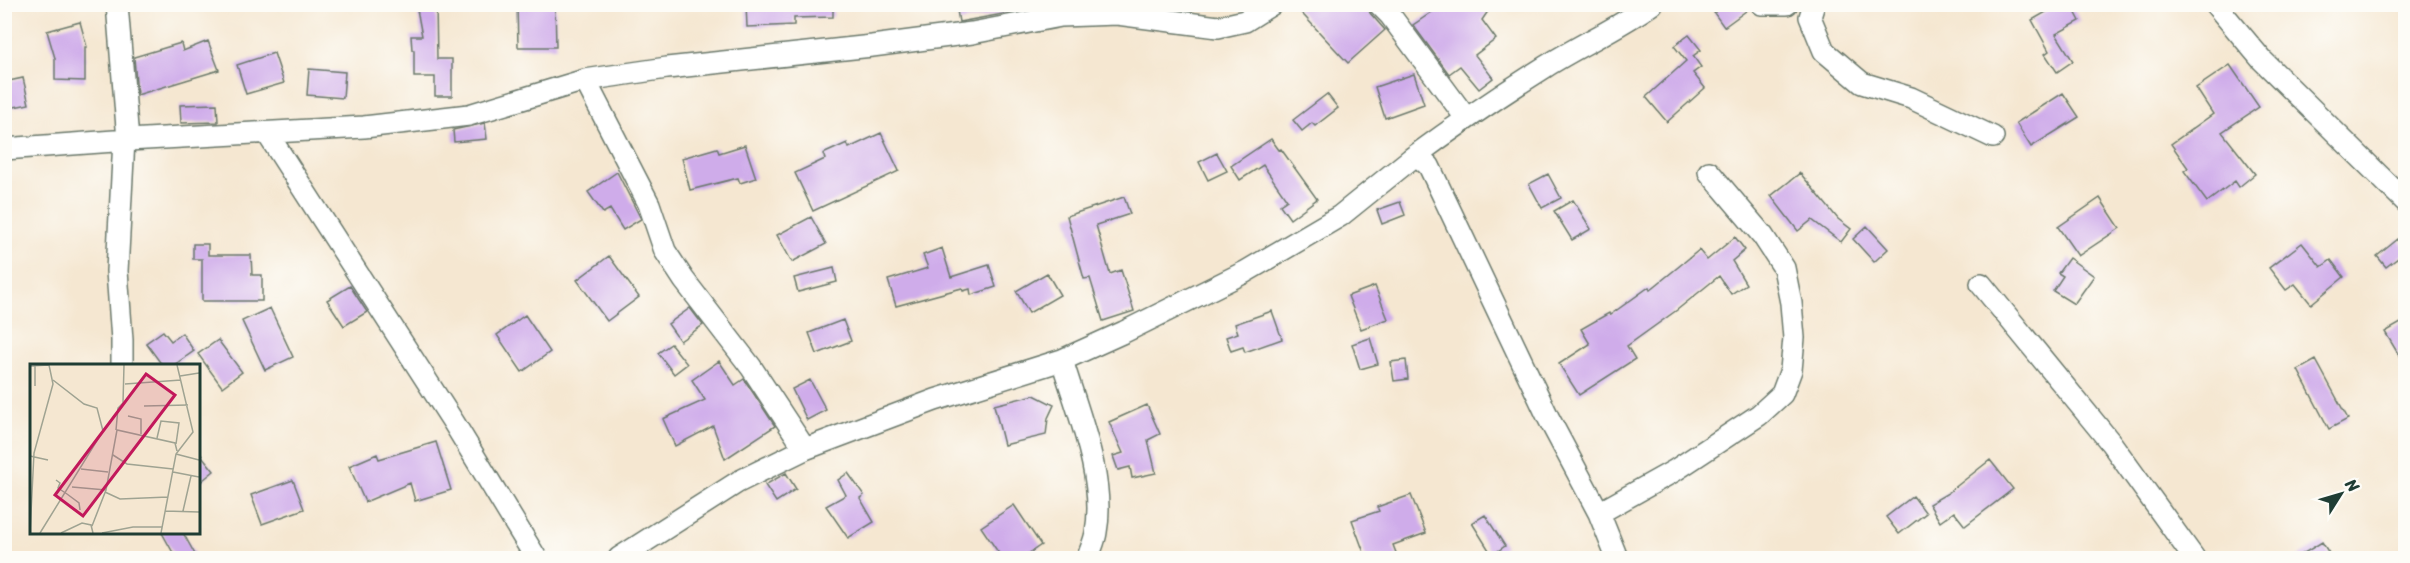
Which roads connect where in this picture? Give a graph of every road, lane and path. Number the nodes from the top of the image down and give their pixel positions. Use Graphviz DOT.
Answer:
graph roads {
  1 [pos="117,4"];
  2 [pos="1272,4"];
  3 [pos="1379,4"];
  4 [pos="1652,4"];
  5 [pos="1762,4"];
  6 [pos="1787,4"];
  7 [pos="1814,4"];
  8 [pos="2215,4"];
  9 [pos="585,80"];
  10 [pos="1466,118"];
  11 [pos="267,133"];
  12 [pos="1993,137"];
  13 [pos="126,140"];
  14 [pos="4,149"];
  15 [pos="1412,158"];
  16 [pos="1709,172"];
  17 [pos="2406,201"];
  18 [pos="1981,284"];
  19 [pos="1062,360"];
  20 [pos="122,364"];
  21 [pos="805,449"];
  22 [pos="1599,513"];
  23 [pos="536,558"];
  24 [pos="619,558"];
  25 [pos="1088,558"];
  26 [pos="1617,558"];
  27 [pos="2194,558"];
  1 -- 13 [label="street"];
  2 -- 9 [label="street"];
  3 -- 10 [label="street"];
  4 -- 10 [label="street"];
  5 -- 6 [label="street"];
  7 -- 12 [label="street"];
  8 -- 17 [label="street"];
  9 -- 11 [label="street"];
  9 -- 21 [label="street"];
  10 -- 15 [label="street"];
  11 -- 13 [label="street"];
  11 -- 23 [label="street"];
  13 -- 14 [label="street"];
  13 -- 20 [label="street"];
  15 -- 19 [label="street"];
  15 -- 22 [label="street"];
  16 -- 22 [label="street"];
  18 -- 27 [label="street"];
  19 -- 21 [label="street"];
  19 -- 25 [label="street"];
  21 -- 24 [label="street"];
  22 -- 26 [label="street"];
}
